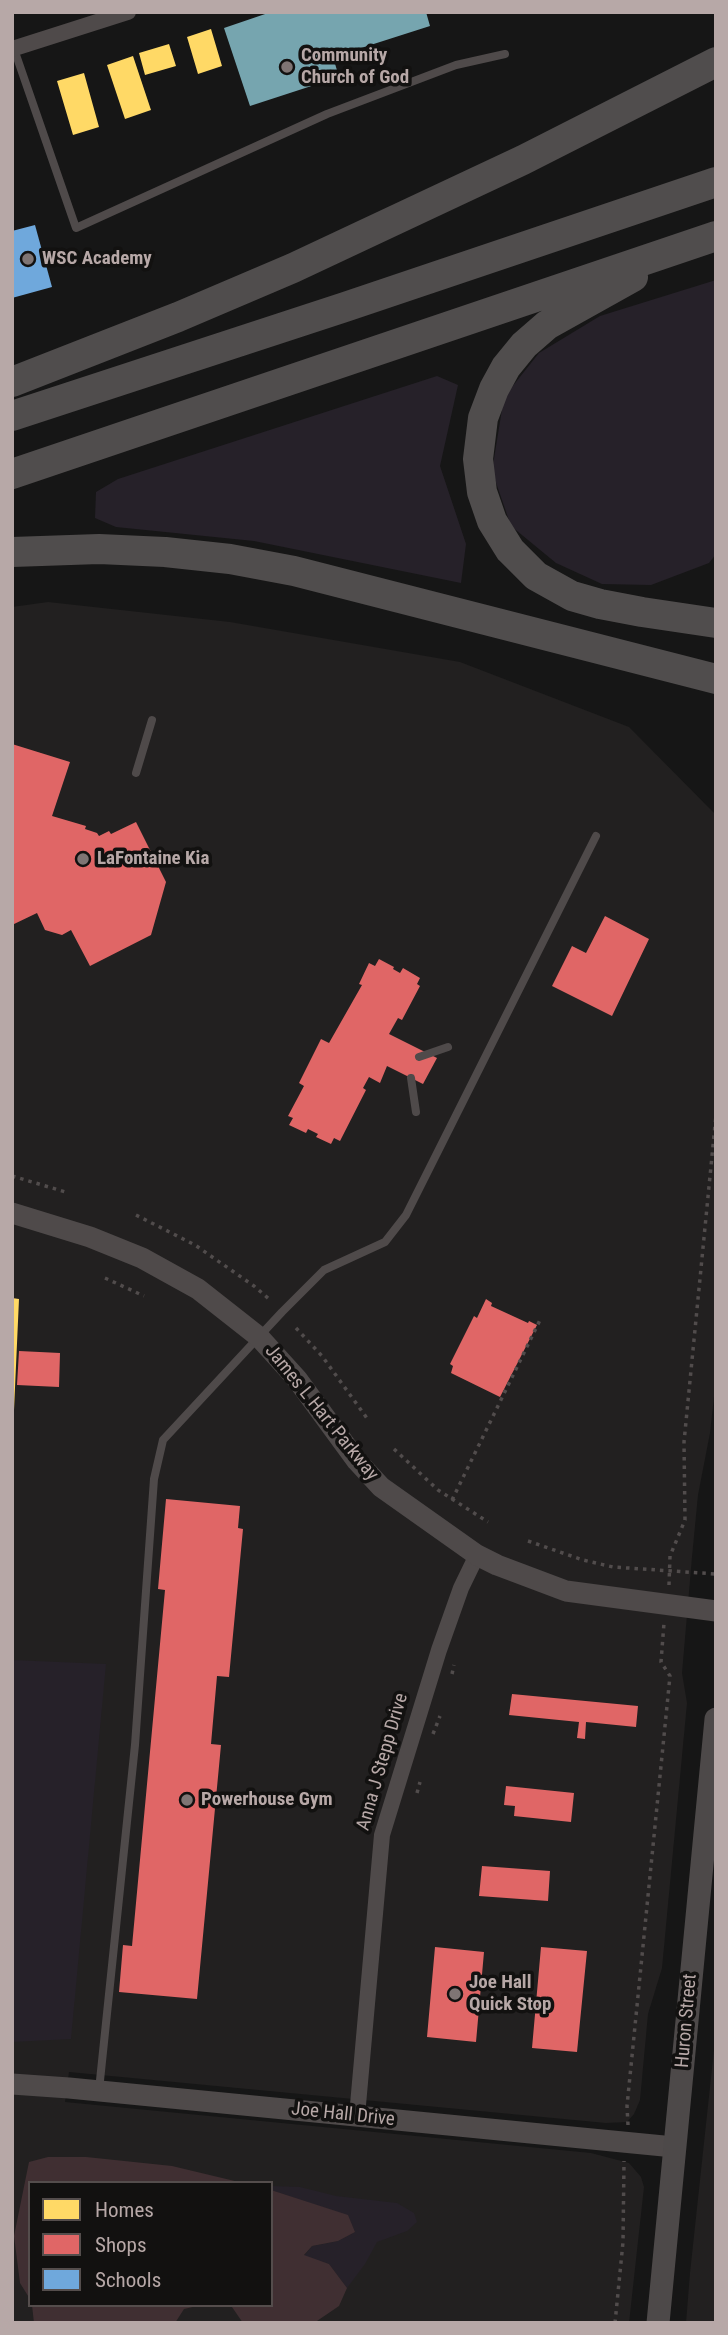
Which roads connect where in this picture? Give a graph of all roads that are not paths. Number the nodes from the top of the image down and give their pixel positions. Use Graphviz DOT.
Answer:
graph roads {
  1 [pos="128,12"];
  2 [pos="13,49"];
  3 [pos="505,54"];
  4 [pos="716,62"];
  5 [pos="716,183"];
  6 [pos="716,236"];
  7 [pos="683,248"];
  8 [pos="12,382"];
  9 [pos="12,416"];
  10 [pos="12,474"];
  11 [pos="12,552"];
  12 [pos="716,623"];
  13 [pos="716,679"];
  14 [pos="152,720"];
  15 [pos="136,773"];
  16 [pos="596,835"];
  17 [pos="448,1047"];
  18 [pos="419,1057"];
  19 [pos="411,1078"];
  20 [pos="416,1112"];
  21 [pos="12,1213"];
  22 [pos="259,1337"];
  23 [pos="477,1555"];
  24 [pos="716,1611"];
  25 [pos="716,1719"];
  26 [pos="12,2084"];
  27 [pos="99,2090"];
  28 [pos="357,2116"];
  29 [pos="674,2147"];
  30 [pos="658,2323"];
  1 -- 2 [label="street"];
  2 -- 3 [label="lane"];
  4 -- 8 [label="highway"];
  5 -- 9 [label="highway"];
  6 -- 7 [label="highway"];
  7 -- 10 [label="highway"];
  7 -- 12 [label="highway"];
  11 -- 13 [label="highway"];
  14 -- 15 [label="lane"];
  16 -- 22 [label="lane"];
  17 -- 18 [label="lane"];
  19 -- 20 [label="lane"];
  21 -- 22 [label="street, James L Hart Parkway"];
  22 -- 23 [label="street, James L Hart Parkway"];
  22 -- 27 [label="lane"];
  23 -- 24 [label="street, James L Hart Parkway"];
  23 -- 28 [label="street, Anna J Stepp Drive"];
  25 -- 29 [label="main road, Huron Street"];
  26 -- 27 [label="street, Joe Hall Drive"];
  27 -- 28 [label="street, Joe Hall Drive"];
  28 -- 29 [label="street, Joe Hall Drive"];
  29 -- 30 [label="main road, Huron Street"];
}
